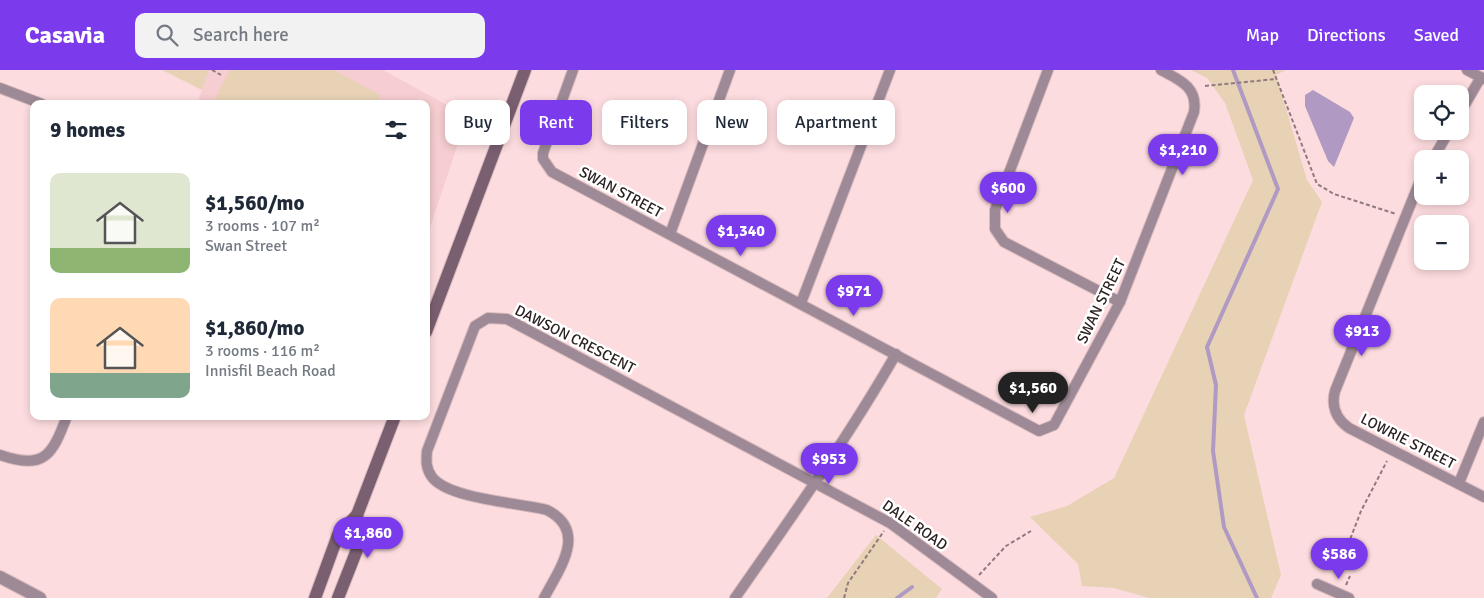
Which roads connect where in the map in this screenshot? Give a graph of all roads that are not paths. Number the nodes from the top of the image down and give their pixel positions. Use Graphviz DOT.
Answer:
graph roads {
  1 [pos="525,70"];
  2 [pos="573,70"];
  3 [pos="730,70"];
  4 [pos="890,70"];
  5 [pos="1048,70"];
  6 [pos="1161,70"];
  7 [pos="1467,70"];
  8 [pos="1483,78"];
  9 [pos="0,88"];
  10 [pos="1469,99"];
  11 [pos="32,100"];
  12 [pos="1414,195"];
  13 [pos="670,234"];
  14 [pos="1120,302"];
  15 [pos="801,303"];
  16 [pos="430,321"];
  17 [pos="896,354"];
  18 [pos="65,420"];
  19 [pos="393,420"];
  20 [pos="1484,422"];
  21 [pos="0,455"];
  22 [pos="816,483"];
  23 [pos="1459,484"];
  24 [pos="1484,497"];
  25 [pos="357,515"];
  26 [pos="0,577"];
  27 [pos="1317,584"];
  28 [pos="40,598"];
  29 [pos="314,598"];
  30 [pos="338,598"];
  31 [pos="544,598"];
  32 [pos="735,598"];
  33 [pos="992,598"];
  34 [pos="1349,598"];
  1 -- 16 [label="main road"];
  2 -- 13 [label="street, SWAN STREET"];
  3 -- 13 [label="street"];
  4 -- 15 [label="street"];
  5 -- 14 [label="street"];
  6 -- 14 [label="street, SWAN STREET"];
  7 -- 8 [label="street"];
  8 -- 10 [label="street"];
  9 -- 11 [label="street"];
  12 -- 23 [label="street, LOWRIE STREET"];
  13 -- 15 [label="street, SWAN STREET"];
  14 -- 17 [label="street, SWAN STREET"];
  15 -- 17 [label="street, SWAN STREET"];
  17 -- 22 [label="street"];
  18 -- 21 [label="street"];
  19 -- 25 [label="main road"];
  20 -- 23 [label="street"];
  22 -- 31 [label="street, DAWSON CRESCENT"];
  22 -- 32 [label="street"];
  22 -- 33 [label="street, DALE ROAD"];
  23 -- 24 [label="street, LOWRIE STREET"];
  25 -- 29 [label="main road"];
  25 -- 30 [label="main road"];
  26 -- 28 [label="street"];
  27 -- 34 [label="street"];
}
